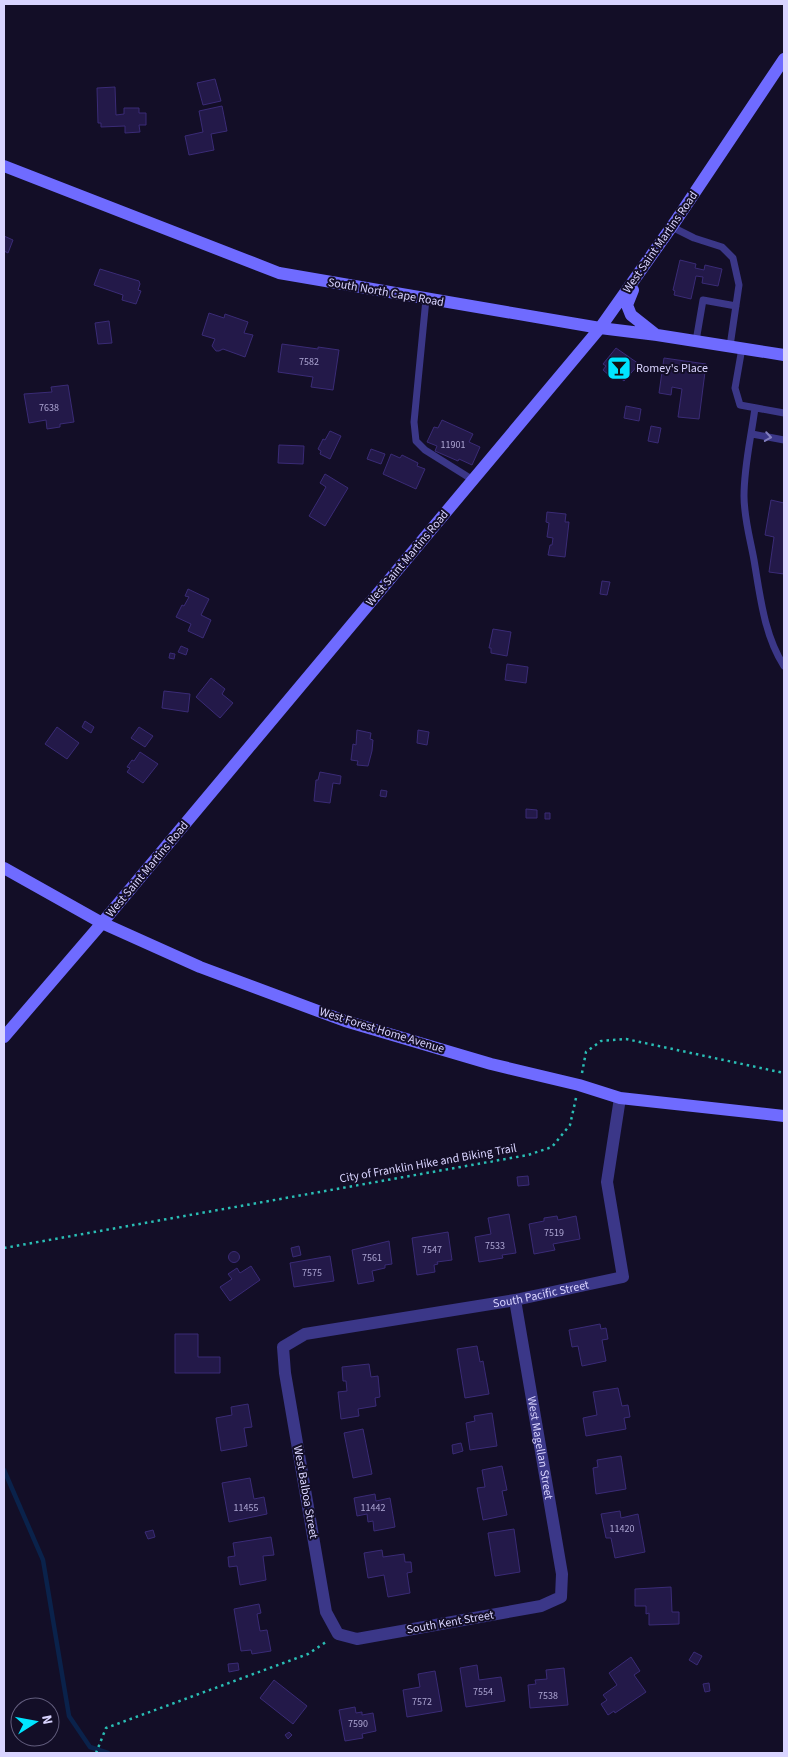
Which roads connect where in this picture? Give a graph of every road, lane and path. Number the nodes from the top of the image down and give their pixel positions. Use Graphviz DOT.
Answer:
graph roads {
  1 [pos="784,59"];
  2 [pos="4,166"];
  3 [pos="672,227"];
  4 [pos="644,266"];
  5 [pos="426,299"];
  6 [pos="736,306"];
  7 [pos="600,328"];
  8 [pos="658,335"];
  9 [pos="696,341"];
  10 [pos="736,347"];
  11 [pos="784,355"];
  12 [pos="755,408"];
  13 [pos="784,413"];
  14 [pos="752,434"];
  15 [pos="784,440"];
  16 [pos="472,480"];
  17 [pos="784,666"];
  18 [pos="4,868"];
  19 [pos="102,923"];
  20 [pos="4,1037"];
  21 [pos="784,1072"];
  22 [pos="579,1085"];
  23 [pos="620,1098"];
  24 [pos="784,1116"];
  25 [pos="4,1248"];
  26 [pos="516,1300"];
  27 [pos="283,1347"];
  28 [pos="562,1597"];
  29 [pos="338,1634"];
  30 [pos="96,1753"];
  1 -- 3 [label="street, West Saint Martins Road"];
  2 -- 5 [label="street, South North Cape Road"];
  3 -- 4 [label="street, West Saint Martins Road"];
  3 -- 6 [label="lane"];
  4 -- 7 [label="street, West Saint Martins Road"];
  4 -- 8 [label="street"];
  5 -- 7 [label="street, South North Cape Road"];
  5 -- 16 [label="lane"];
  6 -- 9 [label="lane"];
  6 -- 10 [label="lane"];
  7 -- 8 [label="street, South North Cape Road"];
  7 -- 16 [label="street, West Saint Martins Road"];
  8 -- 9 [label="street, South North Cape Road"];
  9 -- 10 [label="street, South North Cape Road"];
  10 -- 11 [label="street, South North Cape Road"];
  10 -- 12 [label="lane"];
  12 -- 13 [label="lane"];
  12 -- 14 [label="lane"];
  14 -- 15 [label="lane, one-way"];
  14 -- 17 [label="lane"];
  16 -- 19 [label="street, West Saint Martins Road"];
  18 -- 19 [label="street, West Forest Home Avenue"];
  19 -- 20 [label="street, West Saint Martins Road"];
  19 -- 22 [label="street, West Forest Home Avenue"];
  21 -- 22 [label="path, City of Franklin Hike and Biking Trail"];
  22 -- 23 [label="street, West Forest Home Avenue"];
  22 -- 25 [label="path, City of Franklin Hike and Biking Trail"];
  23 -- 24 [label="street, West Forest Home Avenue"];
  23 -- 26 [label="street, South Pacific Street"];
  26 -- 27 [label="street, South Pacific Street"];
  26 -- 28 [label="street, West Magellan Street"];
  27 -- 29 [label="street, West Balboa Street"];
  28 -- 29 [label="street, South Kent Street"];
  29 -- 30 [label="path"];
}
